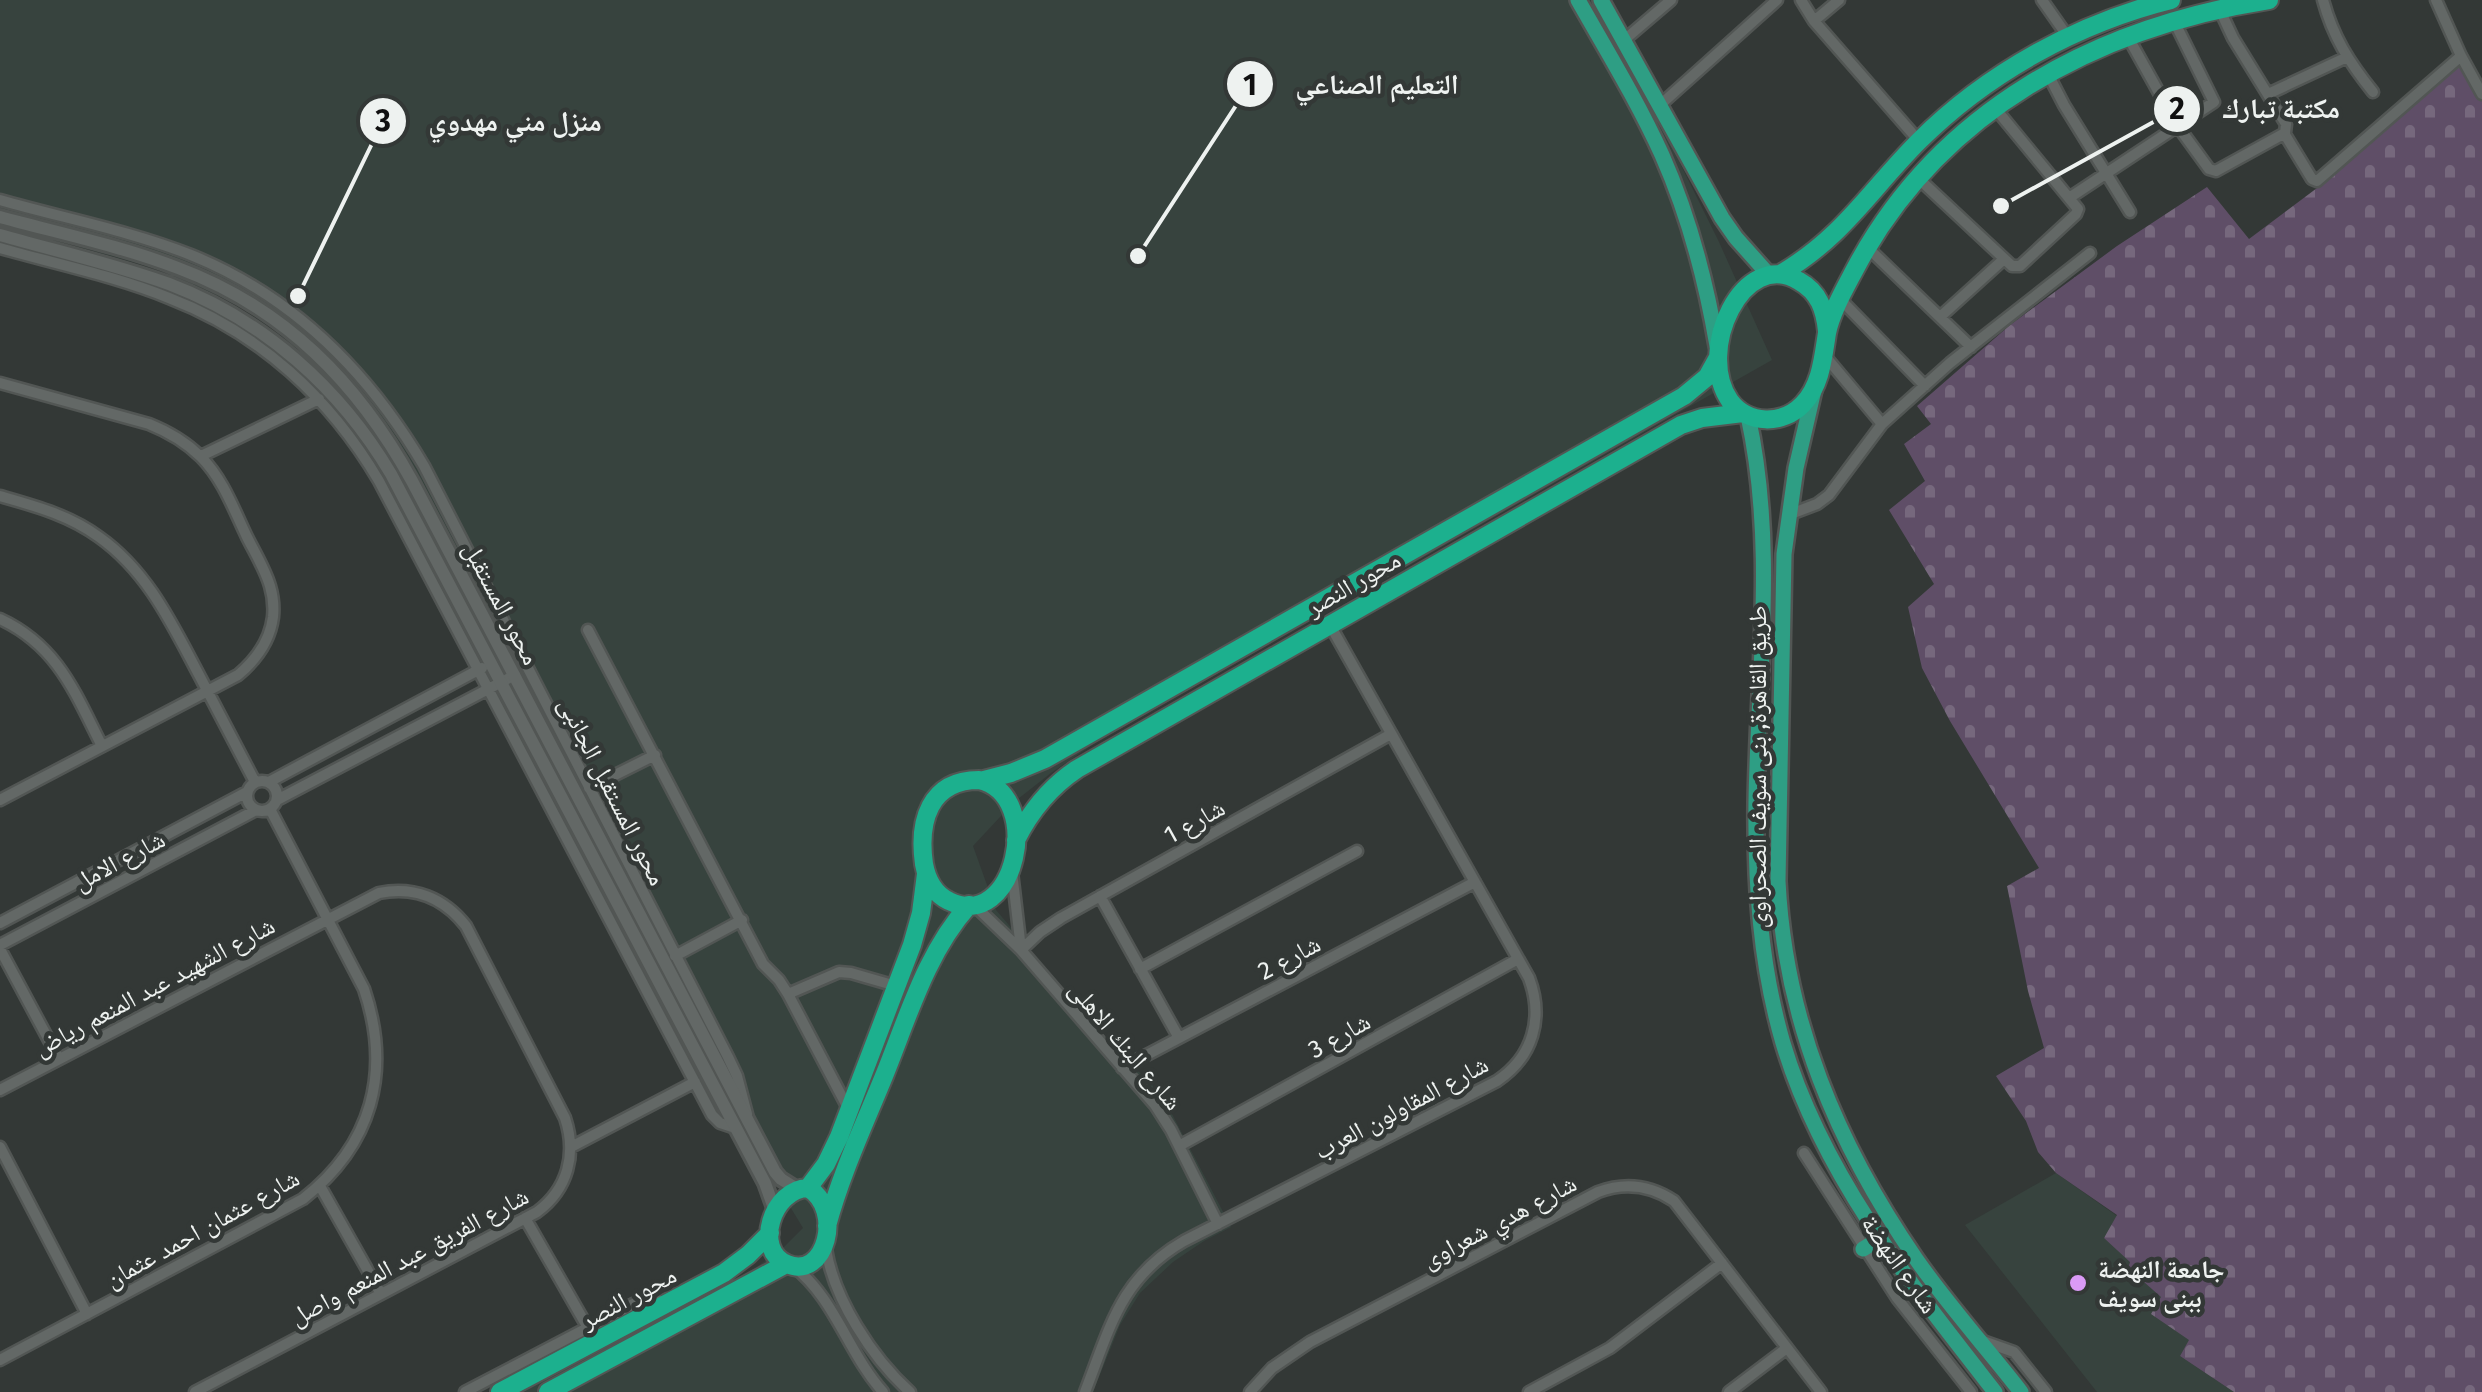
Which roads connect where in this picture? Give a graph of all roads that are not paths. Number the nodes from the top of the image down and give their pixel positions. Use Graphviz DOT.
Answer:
graph roads {
  1 [pos="1578,0"];
  2 [pos="1600,0"];
  3 [pos="1671,0"];
  4 [pos="1778,0"];
  5 [pos="1800,0"];
  6 [pos="1839,0"];
  7 [pos="2042,0"];
  8 [pos="2171,0"];
  9 [pos="2269,0"];
  10 [pos="2323,0"];
  11 [pos="2436,0"];
  12 [pos="2219,8"];
  13 [pos="2173,20"];
  14 [pos="1814,21"];
  15 [pos="2128,36"];
  16 [pos="2068,38"];
  17 [pos="1624,41"];
  18 [pos="2460,56"];
  19 [pos="2345,58"];
  20 [pos="2048,74"];
  21 [pos="2373,92"];
  22 [pos="2268,94"];
  23 [pos="2482,94"];
  24 [pos="1659,106"];
  25 [pos="1995,108"];
  26 [pos="2176,125"];
  27 [pos="2284,133"];
  28 [pos="1919,142"];
  29 [pos="2106,173"];
  30 [pos="1918,178"];
  31 [pos="1710,197"];
  32 [pos="2070,198"];
  33 [pos="0,200"];
  34 [pos="1861,208"];
  35 [pos="1684,210"];
  36 [pos="2130,212"];
  37 [pos="0,217"];
  38 [pos="1884,222"];
  39 [pos="0,235"];
  40 [pos="1867,247"];
  41 [pos="0,248"];
  42 [pos="2090,253"];
  43 [pos="2004,259"];
  44 [pos="1775,274"];
  45 [pos="1840,298"];
  46 [pos="1940,317"];
  47 [pos="1827,331"];
  48 [pos="1971,347"];
  49 [pos="1718,353"];
  50 [pos="1824,356"];
  51 [pos="1818,380"];
  52 [pos="0,383"];
  53 [pos="1924,386"];
  54 [pos="320,399"];
  55 [pos="1746,414"];
  56 [pos="1882,424"];
  57 [pos="201,456"];
  58 [pos="0,496"];
  59 [pos="1788,515"];
  60 [pos="0,619"];
  61 [pos="1330,625"];
  62 [pos="588,630"];
  63 [pos="505,646"];
  64 [pos="484,667"];
  65 [pos="515,675"];
  66 [pos="494,686"];
  67 [pos="207,691"];
  68 [pos="1391,734"];
  69 [pos="102,746"];
  70 [pos="655,755"];
  71 [pos="984,780"];
  72 [pos="255,782"];
  73 [pos="269,782"];
  74 [pos="589,788"];
  75 [pos="247,792"];
  76 [pos="0,800"];
  77 [pos="274,804"];
  78 [pos="256,810"];
  79 [pos="1016,840"];
  80 [pos="1357,851"];
  81 [pos="1012,868"];
  82 [pos="926,874"];
  83 [pos="1474,882"];
  84 [pos="1100,896"];
  85 [pos="971,905"];
  86 [pos="327,918"];
  87 [pos="742,920"];
  88 [pos="0,923"];
  89 [pos="0,947"];
  90 [pos="1021,950"];
  91 [pos="675,956"];
  92 [pos="1518,959"];
  93 [pos="1140,968"];
  94 [pos="679,975"];
  95 [pos="896,986"];
  96 [pos="788,994"];
  97 [pos="1179,1038"];
  98 [pos="59,1059"];
  99 [pos="1122,1068"];
  100 [pos="694,1082"];
  101 [pos="0,1090"];
  102 [pos="849,1110"];
  103 [pos="735,1128"];
  104 [pos="571,1146"];
  105 [pos="1179,1146"];
  106 [pos="0,1147"];
  107 [pos="1804,1154"];
  108 [pos="320,1186"];
  109 [pos="803,1188"];
  110 [pos="774,1210"];
  111 [pos="525,1218"];
  112 [pos="1218,1224"];
  113 [pos="770,1233"];
  114 [pos="826,1235"];
  115 [pos="1881,1238"];
  116 [pos="1864,1249"];
  117 [pos="740,1262"];
  118 [pos="1722,1264"];
  119 [pos="789,1265"];
  120 [pos="751,1283"];
  121 [pos="381,1294"];
  122 [pos="669,1304"];
  123 [pos="87,1314"];
  124 [pos="588,1328"];
  125 [pos="1980,1340"];
  126 [pos="1787,1348"];
  127 [pos="0,1360"];
  128 [pos="195,1392"];
  129 [pos="465,1392"];
  130 [pos="500,1392"];
  131 [pos="548,1392"];
  132 [pos="884,1392"];
  133 [pos="910,1392"];
  134 [pos="1085,1392"];
  135 [pos="1250,1392"];
  136 [pos="1529,1392"];
  137 [pos="1729,1392"];
  138 [pos="1822,1392"];
  139 [pos="1970,1392"];
  140 [pos="1995,1392"];
  141 [pos="2020,1392"];
  142 [pos="2046,1392"];
  1 -- 35 [label="main road"];
  2 -- 17 [label="main road"];
  3 -- 17 [label="street"];
  4 -- 24 [label="street"];
  5 -- 14 [label="street"];
  6 -- 14 [label="street"];
  7 -- 16 [label="street"];
  8 -- 16 [label="highway"];
  9 -- 12 [label="highway"];
  10 -- 19 [label="street"];
  11 -- 18 [label="street"];
  12 -- 13 [label="highway"];
  12 -- 22 [label="street"];
  13 -- 15 [label="highway"];
  13 -- 26 [label="street"];
  14 -- 28 [label="street"];
  15 -- 20 [label="highway"];
  15 -- 26 [label="street"];
  16 -- 28 [label="highway"];
  17 -- 24 [label="main road"];
  18 -- 23 [label="street"];
  18 -- 27 [label="street"];
  19 -- 21 [label="street"];
  19 -- 22 [label="street"];
  20 -- 25 [label="highway"];
  20 -- 29 [label="street"];
  22 -- 27 [label="street"];
  24 -- 31 [label="main road"];
  25 -- 30 [label="highway"];
  25 -- 32 [label="street"];
  26 -- 27 [label="street"];
  26 -- 29 [label="street"];
  28 -- 34 [label="highway"];
  29 -- 32 [label="street"];
  29 -- 36 [label="street"];
  30 -- 38 [label="highway"];
  30 -- 43 [label="street"];
  31 -- 35 [label="main road"];
  31 -- 44 [label="main road"];
  32 -- 43 [label="street"];
  33 -- 63 [label="street, محور المستقبل الجانبى"];
  34 -- 38 [label="highway"];
  34 -- 44 [label="highway"];
  35 -- 49 [label="main road"];
  37 -- 63 [label="street, محور المستقبل"];
  38 -- 40 [label="highway"];
  39 -- 64 [label="street, محور المستقبل"];
  40 -- 45 [label="highway"];
  40 -- 46 [label="street"];
  41 -- 54 [label="street"];
  42 -- 48 [label="street"];
  43 -- 46 [label="street"];
  44 -- 47 [label="highway"];
  44 -- 49 [label="highway"];
  45 -- 47 [label="highway"];
  45 -- 53 [label="street"];
  46 -- 48 [label="street"];
  47 -- 50 [label="highway"];
  48 -- 53 [label="street"];
  49 -- 55 [label="highway"];
  49 -- 71 [label="highway, محور النصر"];
  50 -- 51 [label="highway"];
  50 -- 56 [label="street"];
  51 -- 55 [label="highway"];
  51 -- 59 [label="main road, طريق القاهرة, بنى سويف الصحراوى"];
  52 -- 57 [label="street"];
  53 -- 56 [label="street"];
  54 -- 57 [label="street"];
  54 -- 64 [label="street"];
  55 -- 61 [label="highway, محور النصر"];
  55 -- 115 [label="main road, طريق القاهرة, بنى سويف الصحراوى"];
  56 -- 59 [label="street"];
  57 -- 67 [label="street"];
  58 -- 67 [label="street"];
  59 -- 125 [label="main road, طريق القاهرة, بنى سويف الصحراوى"];
  60 -- 69 [label="street"];
  61 -- 68 [label="street, شارع المقاولون العرب"];
  61 -- 79 [label="highway, محور النصر"];
  62 -- 70 [label="street"];
  63 -- 64 [label="street"];
  63 -- 65 [label="street, محور المستقبل"];
  63 -- 74 [label="street, محور المستقبل الجانبى"];
  64 -- 66 [label="street, محور المستقبل"];
  64 -- 73 [label="street"];
  65 -- 66 [label="street"];
  65 -- 94 [label="street, محور المستقبل"];
  66 -- 77 [label="street"];
  66 -- 100 [label="street"];
  66 -- 103 [label="street, محور المستقبل"];
  67 -- 69 [label="street"];
  67 -- 72 [label="street"];
  68 -- 83 [label="street, شارع المقاولون العرب"];
  68 -- 84 [label="street, شارع 1"];
  69 -- 76 [label="street"];
  70 -- 74 [label="street"];
  70 -- 87 [label="street"];
  71 -- 79 [label="highway"];
  71 -- 82 [label="highway"];
  72 -- 73 [label="street"];
  72 -- 75 [label="street"];
  73 -- 77 [label="street"];
  74 -- 91 [label="street, محور المستقبل الجانبى"];
  75 -- 78 [label="street"];
  75 -- 88 [label="street, شارع الامل"];
  77 -- 78 [label="street"];
  77 -- 86 [label="street, شارع عثمان احمد عثمان"];
  78 -- 89 [label="street, شارع الامل"];
  79 -- 81 [label="highway"];
  80 -- 93 [label="street"];
  81 -- 85 [label="highway"];
  81 -- 90 [label="street"];
  82 -- 85 [label="highway"];
  82 -- 95 [label="highway"];
  83 -- 92 [label="street, شارع المقاولون العرب"];
  83 -- 97 [label="street, شارع 2"];
  84 -- 90 [label="street, شارع 1"];
  84 -- 93 [label="street"];
  85 -- 90 [label="street, شارع البنك الاهلى"];
  85 -- 114 [label="highway"];
  86 -- 98 [label="street, شارع الشهيد عبد المنعم رياض"];
  86 -- 104 [label="street"];
  86 -- 108 [label="street, شارع عثمان احمد عثمان"];
  87 -- 91 [label="street"];
  87 -- 96 [label="street"];
  89 -- 98 [label="street"];
  90 -- 99 [label="street, شارع البنك الاهلى"];
  91 -- 94 [label="street, محور المستقبل الجانبى"];
  92 -- 105 [label="street, شارع 3"];
  92 -- 112 [label="street, شارع المقاولون العرب"];
  93 -- 97 [label="street"];
  94 -- 109 [label="street, محور المستقبل"];
  95 -- 96 [label="street"];
  95 -- 102 [label="highway"];
  96 -- 102 [label="street"];
  97 -- 99 [label="street, شارع 2"];
  98 -- 101 [label="street, شارع الشهيد عبد المنعم رياض"];
  99 -- 105 [label="street, شارع البنك الاهلى"];
  100 -- 103 [label="street"];
  100 -- 104 [label="street"];
  102 -- 109 [label="highway"];
  103 -- 110 [label="street, محور المستقبل"];
  104 -- 111 [label="street, شارع الفريق عبد المنعم واصل"];
  105 -- 112 [label="street, شارع البنك الاهلى"];
  106 -- 123 [label="street"];
  107 -- 116 [label="street, شارع النهضة"];
  108 -- 121 [label="street"];
  108 -- 123 [label="street, شارع عثمان احمد عثمان"];
  109 -- 110 [label="highway"];
  109 -- 114 [label="highway"];
  110 -- 113 [label="highway"];
  111 -- 121 [label="street, شارع الفريق عبد المنعم واصل"];
  111 -- 124 [label="street"];
  112 -- 134 [label="street, شارع المقاولون العرب"];
  113 -- 117 [label="highway, محور النصر"];
  113 -- 119 [label="highway"];
  114 -- 119 [label="highway"];
  114 -- 133 [label="street"];
  115 -- 116 [label="main road"];
  115 -- 140 [label="main road, طريق القاهرة, بنى سويف الصحراوى"];
  116 -- 139 [label="street, شارع النهضة"];
  117 -- 120 [label="highway"];
  117 -- 122 [label="highway, محور النصر"];
  118 -- 126 [label="street, شارع هدي شعراوى"];
  118 -- 135 [label="street, شارع هدي شعراوى"];
  118 -- 136 [label="street"];
  119 -- 120 [label="highway, محور النصر"];
  119 -- 132 [label="street"];
  120 -- 131 [label="highway, محور النصر"];
  121 -- 128 [label="street, شارع الفريق عبد المنعم واصل"];
  122 -- 124 [label="street"];
  122 -- 130 [label="highway, محور النصر"];
  123 -- 127 [label="street, شارع عثمان احمد عثمان"];
  124 -- 129 [label="street"];
  125 -- 141 [label="main road, طريق القاهرة, بنى سويف الصحراوى"];
  125 -- 142 [label="street"];
  126 -- 137 [label="street"];
  126 -- 138 [label="street, شارع هدي شعراوى"];
}
